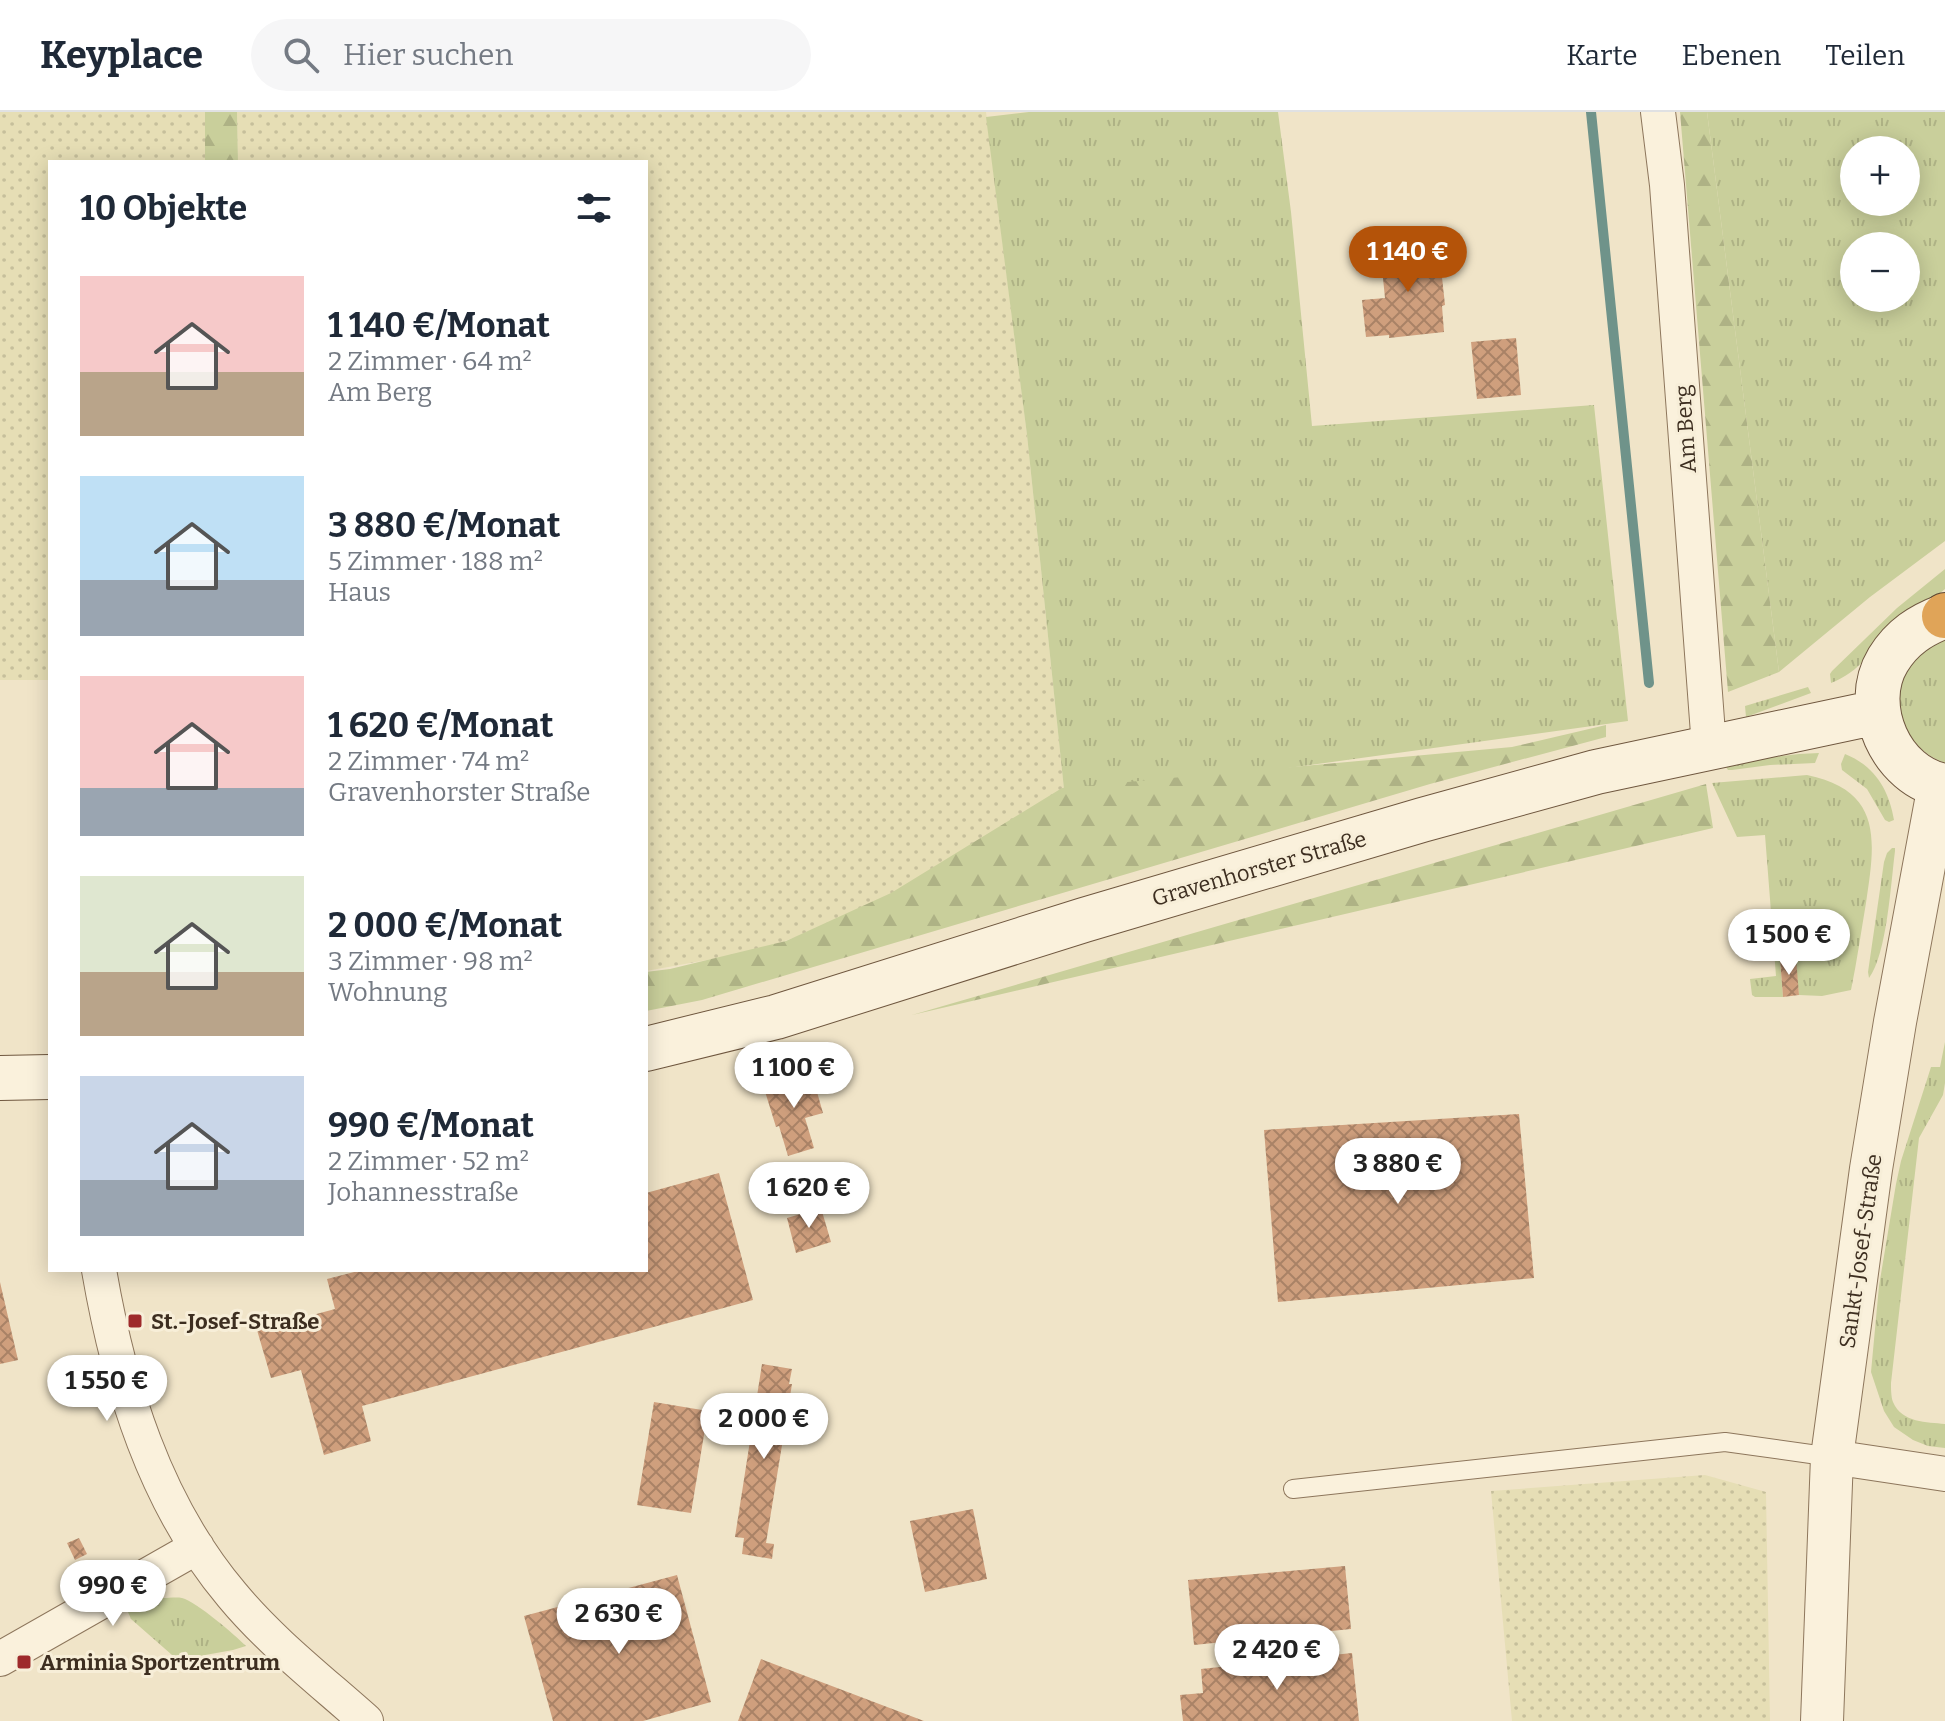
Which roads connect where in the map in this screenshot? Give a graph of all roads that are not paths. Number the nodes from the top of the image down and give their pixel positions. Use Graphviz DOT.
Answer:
graph roads {
  1 [pos="1658,112"];
  2 [pos="1945,615"];
  3 [pos="1878,712"];
  4 [pos="1709,747"];
  5 [pos="1942,786"];
  6 [pos="648,1049"];
  7 [pos="48,1077"];
  8 [pos="0,1078"];
  9 [pos="99,1272"];
  10 [pos="1832,1457"];
  11 [pos="1945,1474"];
  12 [pos="1293,1489"];
  13 [pos="197,1547"];
  14 [pos="0,1659"];
  15 [pos="366,1721"];
  16 [pos="1822,1721"];
  1 -- 4 [label="street, Am Berg"];
  2 -- 3 [label="main road"];
  3 -- 4 [label="main road, Gravenhorster Straße"];
  3 -- 5 [label="main road"];
  4 -- 6 [label="main road, Gravenhorster Straße"];
  5 -- 10 [label="street, Sankt-Josef-Straße"];
  7 -- 8 [label="main road"];
  9 -- 13 [label="street"];
  10 -- 11 [label="street"];
  10 -- 12 [label="lane"];
  10 -- 16 [label="street, Sankt-Josef-Straße"];
  13 -- 14 [label="street"];
  13 -- 15 [label="street"];
}
